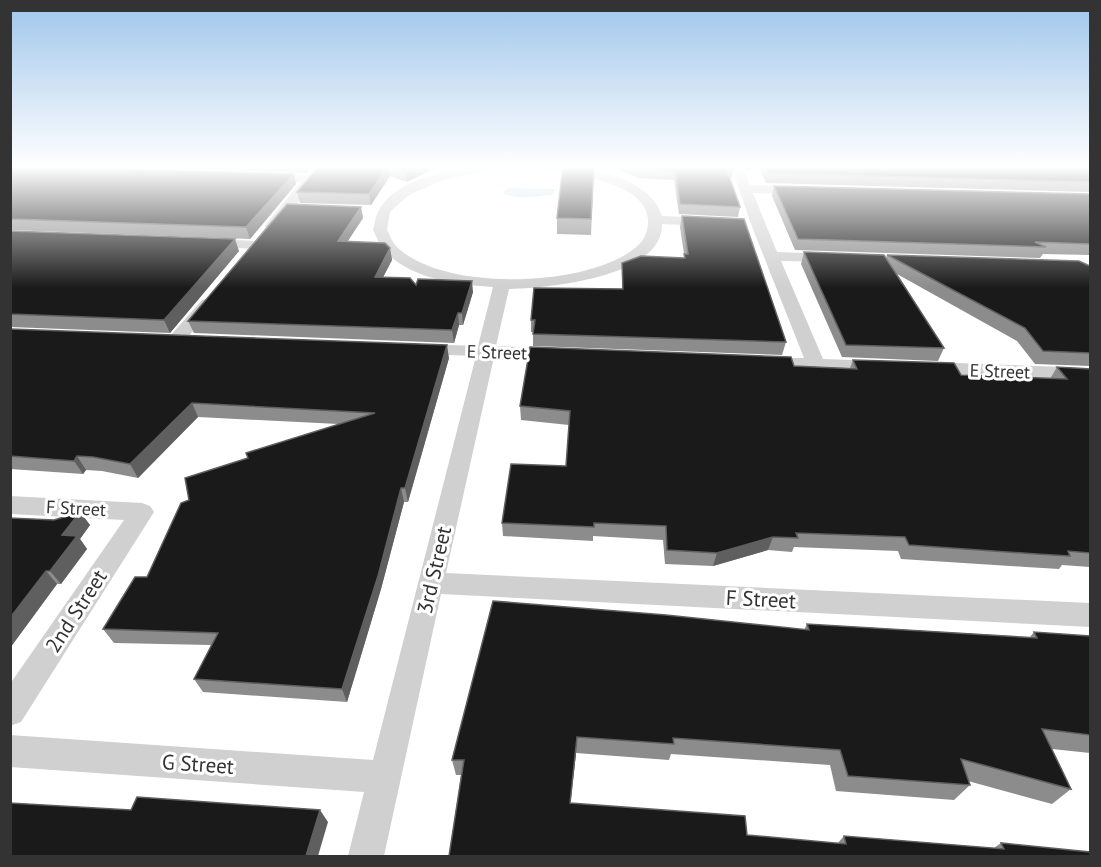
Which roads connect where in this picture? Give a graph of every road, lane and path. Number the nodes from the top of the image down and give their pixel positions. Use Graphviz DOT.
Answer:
graph roads {
  1 [pos="288,206"];
  2 [pos="386,206"];
  3 [pos="651,206"];
  4 [pos="749,206"];
  5 [pos="286,209"];
  6 [pos="308,209"];
  7 [pos="657,220"];
  8 [pos="724,222"];
  9 [pos="198,243"];
  10 [pos="256,245"];
  11 [pos="772,256"];
  12 [pos="843,258"];
  13 [pos="242,262"];
  14 [pos="502,284"];
  15 [pos="220,288"];
  16 [pos="153,339"];
  17 [pos="176,340"];
  18 [pos="200,341"];
  19 [pos="403,349"];
  20 [pos="486,352"];
  21 [pos="568,355"];
  22 [pos="745,362"];
  23 [pos="816,364"];
  24 [pos="1090,374"];
  25 [pos="10,505"];
  26 [pos="142,512"];
  27 [pos="431,583"];
  28 [pos="1090,615"];
  29 [pos="10,711"];
  30 [pos="10,751"];
  31 [pos="385,777"];
  32 [pos="366,856"];
  1 -- 5 [label="lane"];
  2 -- 14 [label="lane"];
  3 -- 7 [label="lane"];
  4 -- 11 [label="lane"];
  5 -- 6 [label="lane"];
  5 -- 10 [label="lane"];
  7 -- 8 [label="lane"];
  7 -- 14 [label="lane"];
  9 -- 10 [label="lane"];
  10 -- 13 [label="lane"];
  11 -- 12 [label="lane"];
  11 -- 23 [label="lane"];
  14 -- 20 [label="lane, 3rd Street"];
  15 -- 17 [label="lane"];
  16 -- 17 [label="lane"];
  17 -- 18 [label="lane"];
  19 -- 20 [label="lane, E Street"];
  20 -- 21 [label="lane, E Street"];
  20 -- 27 [label="lane, 3rd Street"];
  22 -- 23 [label="lane, E Street"];
  23 -- 24 [label="lane, E Street"];
  25 -- 26 [label="lane, F Street"];
  26 -- 29 [label="lane, 2nd Street"];
  27 -- 28 [label="lane, F Street"];
  27 -- 31 [label="lane, 3rd Street"];
  30 -- 31 [label="lane, G Street"];
  31 -- 32 [label="lane, 3rd Street"];
}
